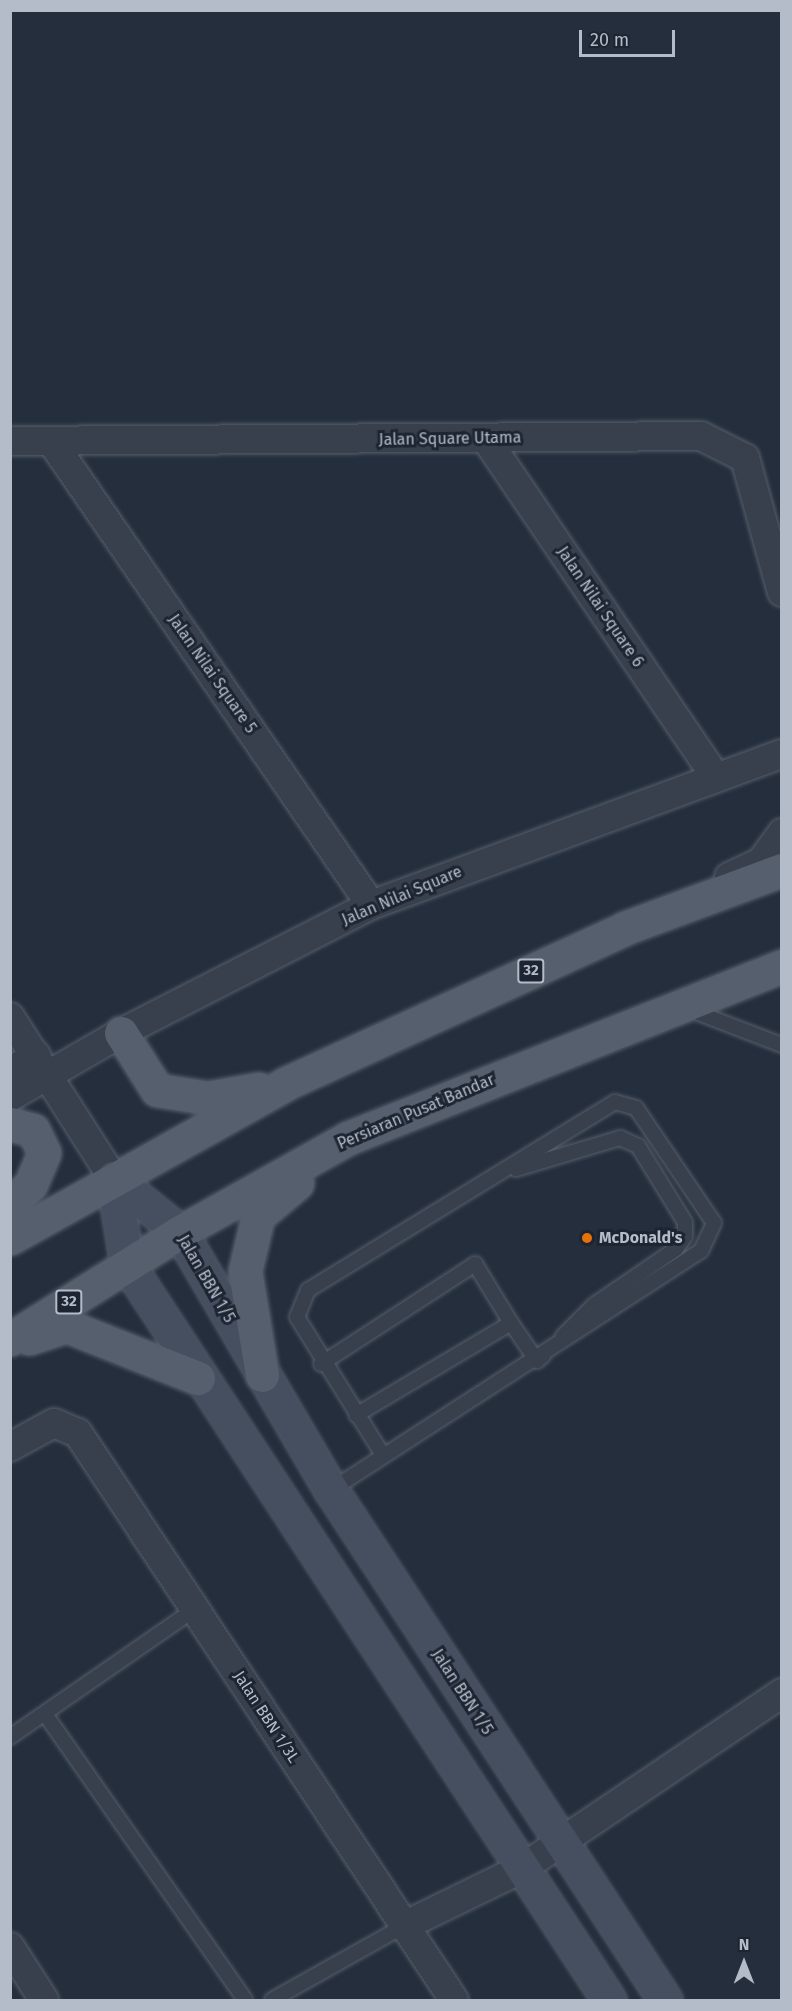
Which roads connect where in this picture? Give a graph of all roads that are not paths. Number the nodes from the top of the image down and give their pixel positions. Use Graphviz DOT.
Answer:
graph roads {
  1 [pos="486,439"];
  2 [pos="10,441"];
  3 [pos="52,442"];
  4 [pos="782,592"];
  5 [pos="782,754"];
  6 [pos="714,775"];
  7 [pos="782,833"];
  8 [pos="782,870"];
  9 [pos="371,905"];
  10 [pos="625,928"];
  11 [pos="782,966"];
  12 [pos="678,1005"];
  13 [pos="10,1017"];
  14 [pos="122,1033"];
  15 [pos="782,1045"];
  16 [pos="42,1064"];
  17 [pos="10,1072"];
  18 [pos="285,1084"];
  19 [pos="10,1097"];
  20 [pos="10,1124"];
  21 [pos="348,1138"];
  22 [pos="494,1176"];
  23 [pos="113,1178"];
  24 [pos="10,1204"];
  25 [pos="180,1232"];
  26 [pos="10,1238"];
  27 [pos="127,1264"];
  28 [pos="511,1323"];
  29 [pos="10,1341"];
  30 [pos="537,1361"];
  31 [pos="321,1364"];
  32 [pos="261,1375"];
  33 [pos="198,1378"];
  34 [pos="356,1415"];
  35 [pos="10,1447"];
  36 [pos="383,1455"];
  37 [pos="331,1490"];
  38 [pos="195,1609"];
  39 [pos="782,1693"];
  40 [pos="45,1714"];
  41 [pos="10,1737"];
  42 [pos="561,1844"];
  43 [pos="521,1869"];
  44 [pos="404,1926"];
  45 [pos="10,1947"];
  46 [pos="44,2001"];
  47 [pos="245,2001"];
  48 [pos="272,2001"];
  49 [pos="454,2001"];
  50 [pos="609,2001"];
  51 [pos="665,2001"];
  1 -- 3 [label="street, Jalan Square Utama"];
  1 -- 4 [label="street, Jalan Square Utama"];
  1 -- 6 [label="street, Jalan Nilai Square 6"];
  2 -- 3 [label="street, Jalan Square Utama"];
  3 -- 9 [label="street, Jalan Nilai Square 5"];
  5 -- 6 [label="street, Jalan Nilai Square"];
  6 -- 9 [label="street, Jalan Nilai Square"];
  7 -- 10 [label="street"];
  8 -- 10 [label="main road, 32"];
  9 -- 14 [label="street, Jalan Nilai Square"];
  10 -- 18 [label="main road, 32"];
  11 -- 12 [label="main road, Persiaran Pusat Bandar / 32"];
  12 -- 15 [label="lane"];
  12 -- 21 [label="main road, Persiaran Pusat Bandar / 32"];
  13 -- 16 [label="street"];
  14 -- 16 [label="street, Jalan Nilai Square"];
  14 -- 18 [label="main road"];
  16 -- 17 [label="street"];
  16 -- 19 [label="street, Jalan Nilai Square"];
  16 -- 23 [label="street"];
  18 -- 23 [label="main road, 32"];
  20 -- 24 [label="main road"];
  21 -- 25 [label="main road, Persiaran Pusat Bandar / 32"];
  21 -- 32 [label="main road"];
  22 -- 30 [label="lane"];
  22 -- 30 [label="lane"];
  22 -- 31 [label="lane"];
  23 -- 25 [label="street, Jalan BBN 1/5"];
  23 -- 26 [label="main road, 32"];
  23 -- 27 [label="street"];
  25 -- 27 [label="main road, Persiaran Pusat Bandar / 32"];
  25 -- 32 [label="street, Jalan BBN 1/5"];
  27 -- 29 [label="main road, Persiaran Pusat Bandar / 32"];
  27 -- 33 [label="street"];
  28 -- 30 [label="lane"];
  28 -- 31 [label="lane"];
  28 -- 34 [label="lane"];
  29 -- 33 [label="main road"];
  30 -- 36 [label="lane"];
  31 -- 34 [label="lane"];
  32 -- 37 [label="street, Jalan BBN 1/5"];
  33 -- 43 [label="street"];
  34 -- 36 [label="lane"];
  35 -- 38 [label="street, Jalan BBN 1/3L"];
  36 -- 37 [label="lane"];
  37 -- 42 [label="street, Jalan BBN 1/5"];
  38 -- 40 [label="lane"];
  38 -- 44 [label="street, Jalan BBN 1/3L"];
  39 -- 42 [label="street"];
  40 -- 41 [label="lane"];
  40 -- 47 [label="lane"];
  42 -- 43 [label="street"];
  42 -- 51 [label="street, Jalan BBN 1/5"];
  43 -- 44 [label="street"];
  43 -- 50 [label="street"];
  44 -- 48 [label="lane"];
  44 -- 49 [label="street, Jalan BBN 1/3L"];
  45 -- 46 [label="street"];
}
